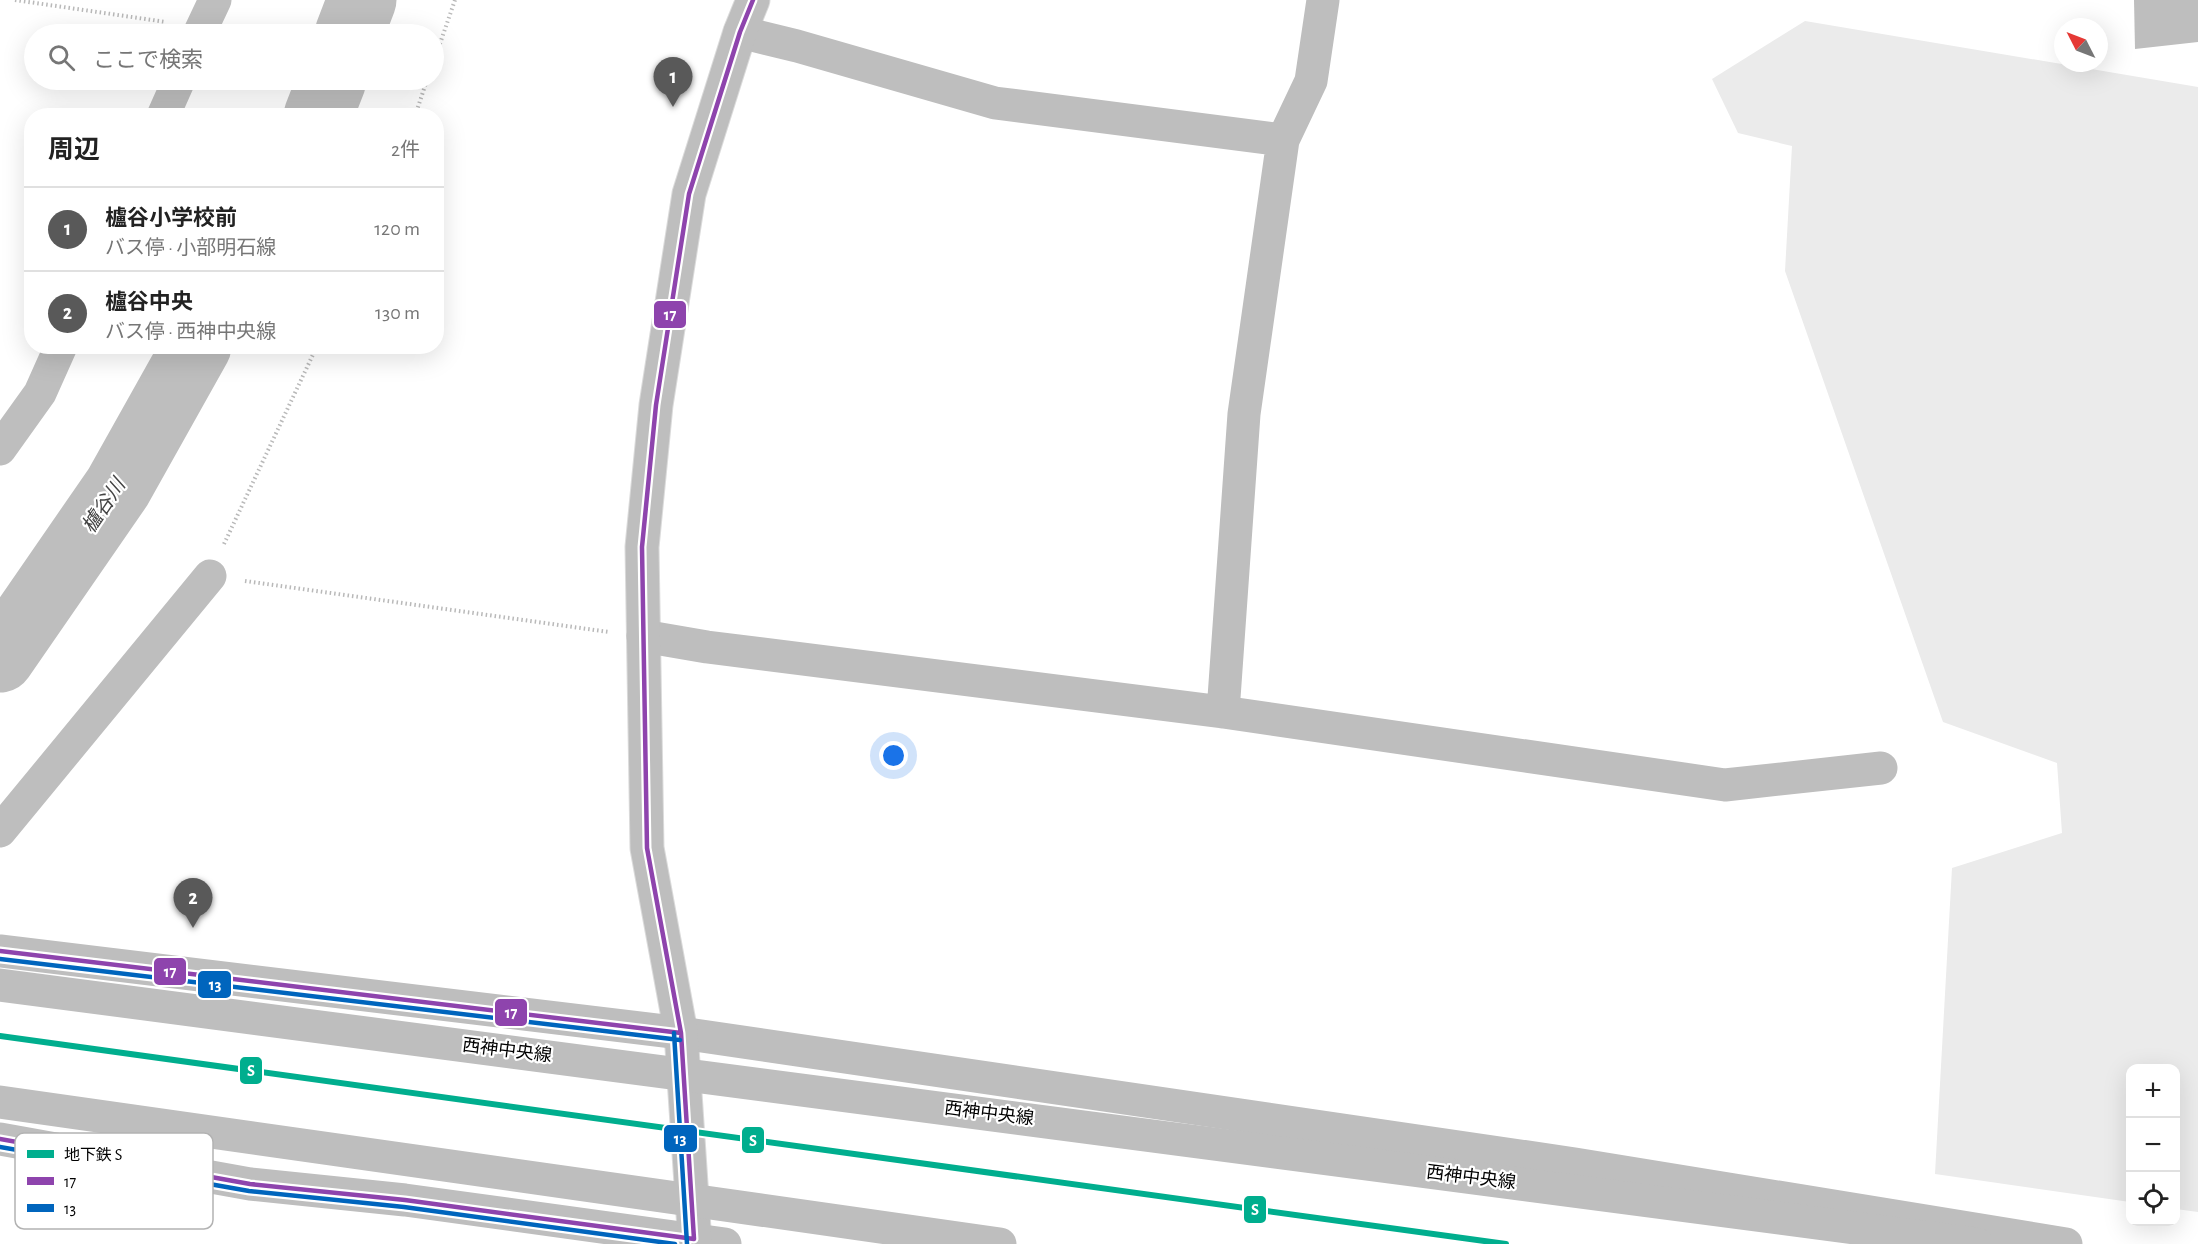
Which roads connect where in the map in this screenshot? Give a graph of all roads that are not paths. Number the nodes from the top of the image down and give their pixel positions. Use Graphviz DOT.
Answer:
graph roads {
  1 [pos="753,0"];
  2 [pos="1323,0"];
  3 [pos="740,32"];
  4 [pos="175,90"];
  5 [pos="167,108"];
  6 [pos="1283,140"];
  7 [pos="57,354"];
  8 [pos="0,449"];
  9 [pos="210,576"];
  10 [pos="642,636"];
  11 [pos="1223,712"];
  12 [pos="1881,768"];
  13 [pos="0,831"];
  14 [pos="0,951"];
  15 [pos="0,985"];
  16 [pos="681,1033"];
  17 [pos="0,1102"];
  18 [pos="0,1139"];
  19 [pos="15,1142"];
  20 [pos="213,1177"];
  21 [pos="694,1242"];
  22 [pos="725,1244"];
  23 [pos="1000,1244"];
  24 [pos="1977,1244"];
  25 [pos="2066,1244"];
  1 -- 3 [label="street"];
  2 -- 6 [label="street"];
  3 -- 6 [label="street"];
  3 -- 10 [label="street"];
  4 -- 5 [label="street"];
  6 -- 11 [label="street"];
  7 -- 8 [label="street"];
  9 -- 13 [label="street"];
  10 -- 11 [label="street"];
  10 -- 16 [label="street"];
  11 -- 12 [label="street"];
  14 -- 16 [label="street"];
  15 -- 24 [label="street, 西神中央線, bridge"];
  16 -- 21 [label="street"];
  16 -- 25 [label="street"];
  17 -- 23 [label="street, bridge"];
  18 -- 19 [label="street"];
  20 -- 21 [label="street"];
  21 -- 22 [label="street"];
}
